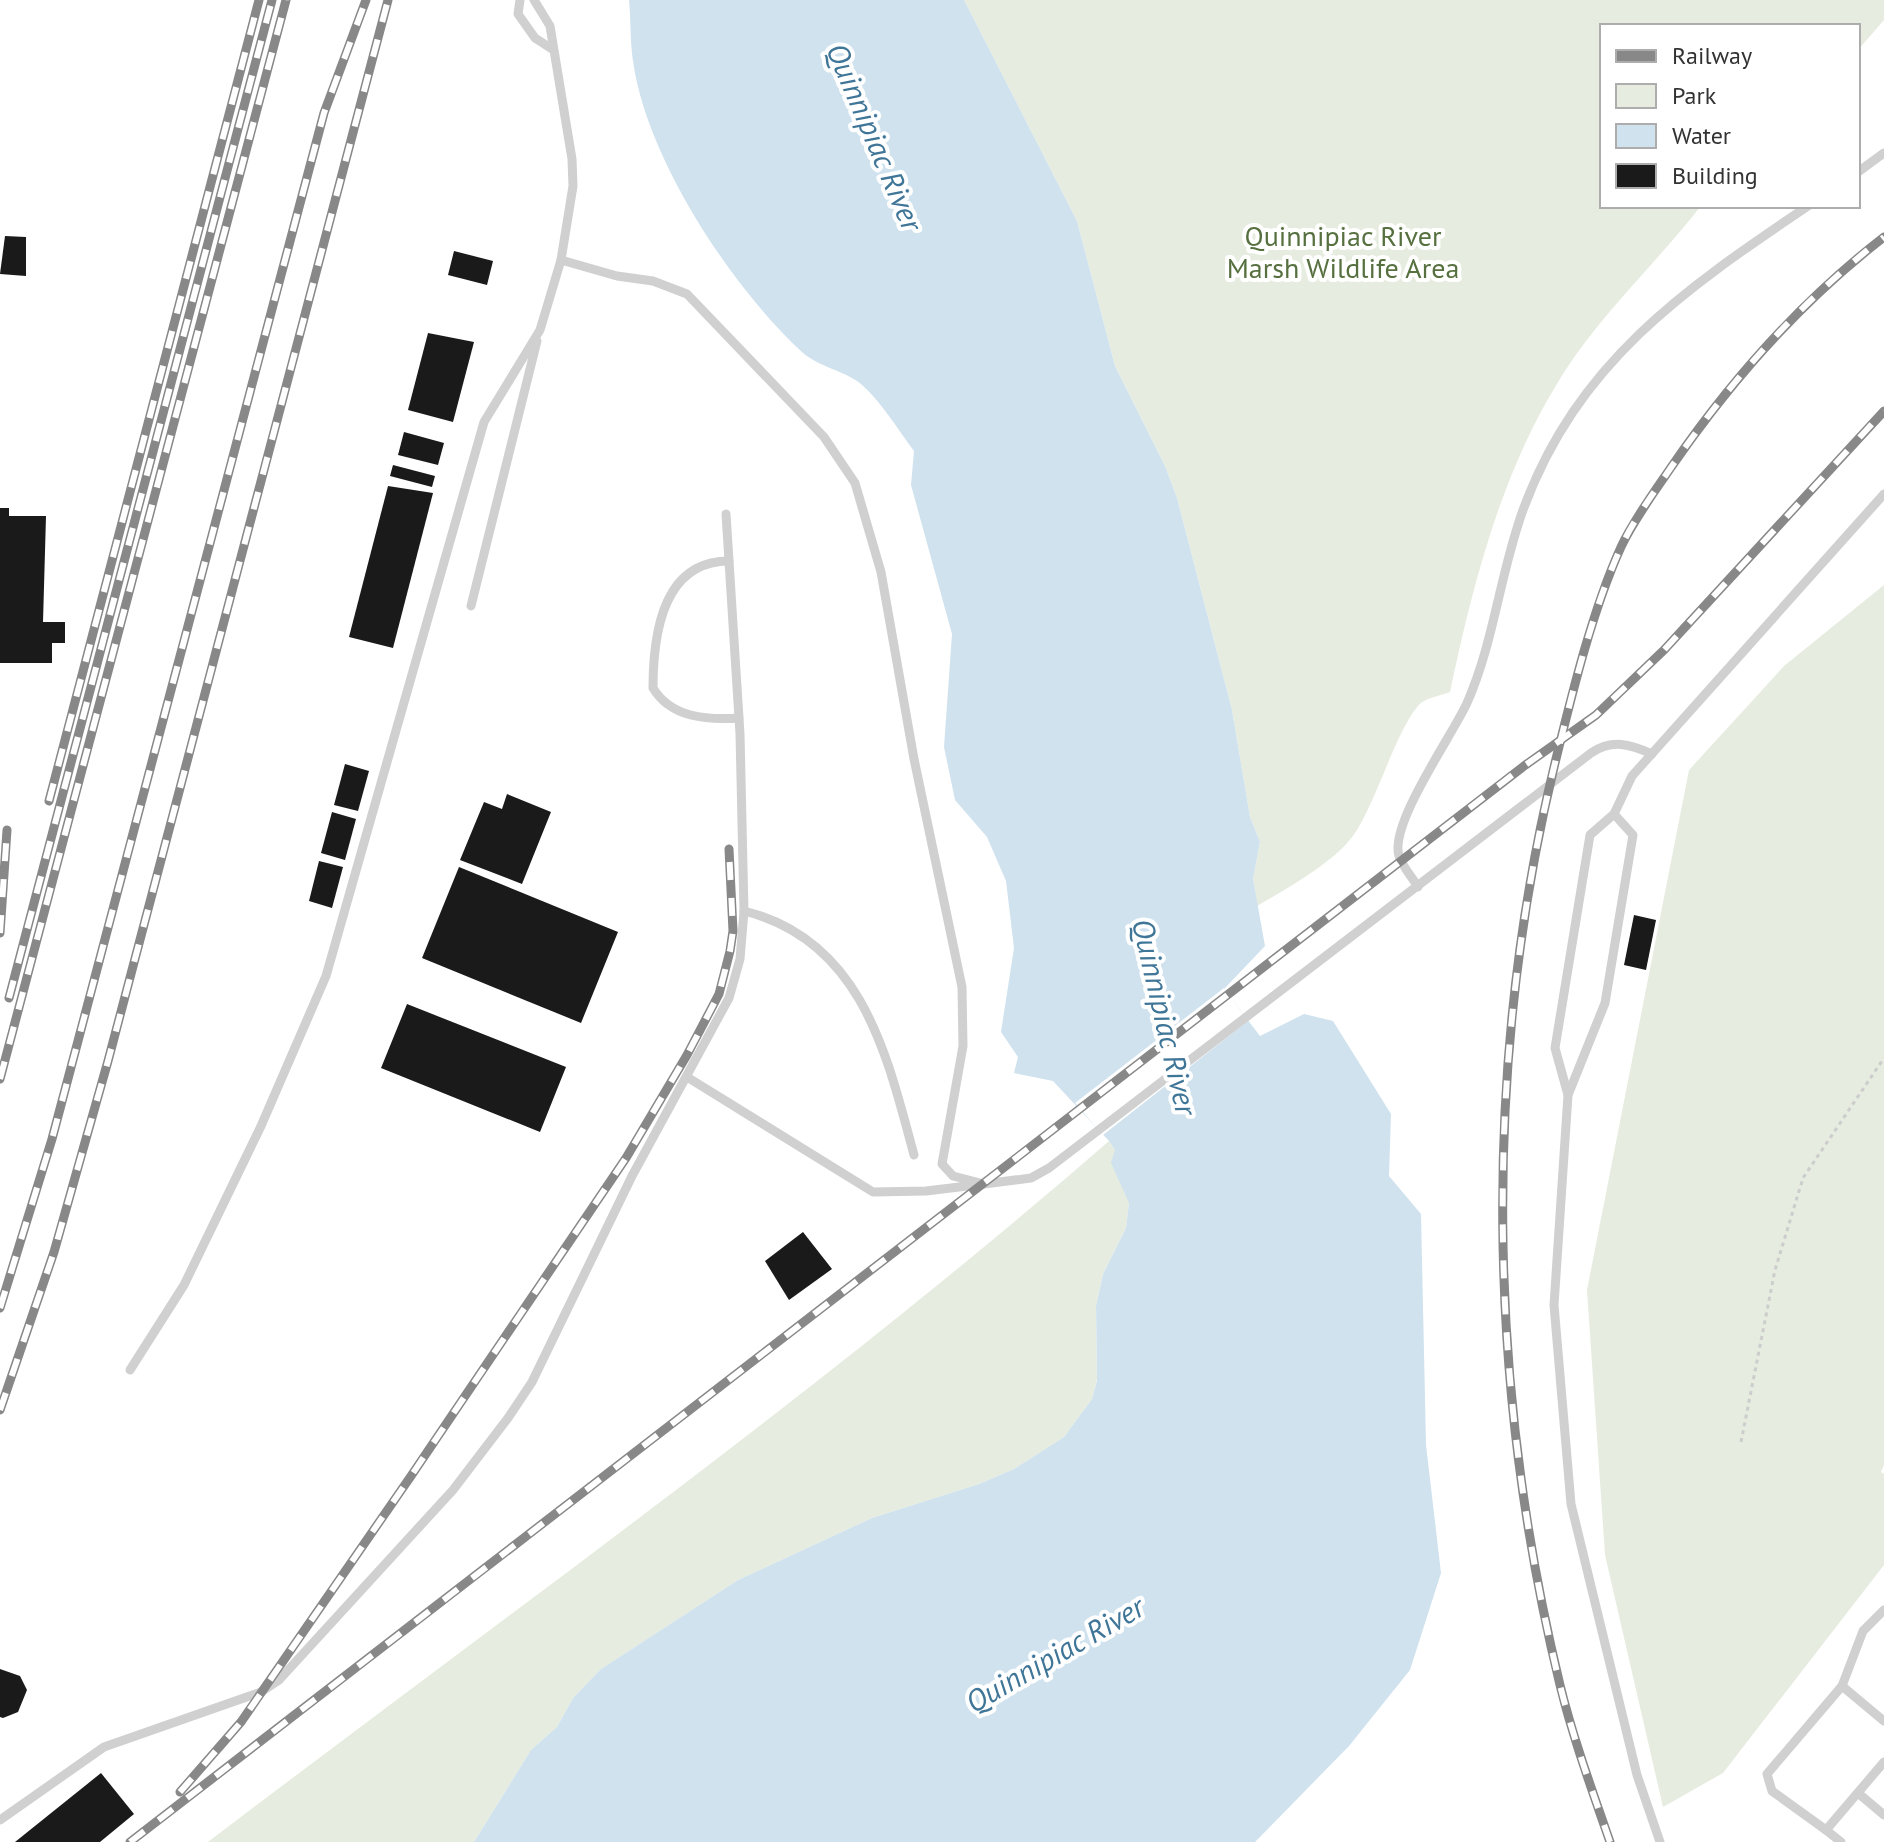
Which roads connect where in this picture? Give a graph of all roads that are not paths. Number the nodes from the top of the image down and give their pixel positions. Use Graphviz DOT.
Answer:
graph roads {
  1 [pos="520,0"];
  2 [pos="534,0"];
  3 [pos="552,49"];
  4 [pos="1884,153"];
  5 [pos="1860,171"];
  6 [pos="1805,208"];
  7 [pos="561,260"];
  8 [pos="540,330"];
  9 [pos="1884,494"];
  10 [pos="726,514"];
  11 [pos="729,561"];
  12 [pos="471,606"];
  13 [pos="739,718"];
  14 [pos="1652,754"];
  15 [pos="1614,814"];
  16 [pos="1418,887"];
  17 [pos="744,911"];
  18 [pos="687,1077"];
  19 [pos="1568,1095"];
  20 [pos="914,1155"];
  21 [pos="984,1184"];
  22 [pos="130,1370"];
  23 [pos="1884,1610"];
  24 [pos="1842,1686"];
  25 [pos="1884,1721"];
  26 [pos="1884,1762"];
  27 [pos="1858,1793"];
  28 [pos="1884,1815"];
  29 [pos="0,1820"];
  30 [pos="1826,1830"];
  31 [pos="1660,1842"];
  32 [pos="1841,1842"];
  1 -- 3 [label="lane"];
  2 -- 3 [label="lane"];
  3 -- 7 [label="lane"];
  4 -- 5 [label="lane"];
  6 -- 16 [label="lane"];
  7 -- 8 [label="lane"];
  7 -- 21 [label="lane"];
  8 -- 12 [label="lane"];
  8 -- 22 [label="lane"];
  9 -- 14 [label="lane"];
  10 -- 11 [label="lane"];
  11 -- 13 [label="lane"];
  11 -- 13 [label="lane"];
  13 -- 17 [label="lane"];
  14 -- 15 [label="lane"];
  14 -- 16 [label="lane"];
  15 -- 19 [label="lane"];
  15 -- 19 [label="lane"];
  16 -- 21 [label="lane"];
  17 -- 18 [label="lane"];
  17 -- 20 [label="lane"];
  18 -- 21 [label="lane"];
  18 -- 29 [label="lane"];
  19 -- 31 [label="lane"];
  23 -- 24 [label="lane"];
  24 -- 25 [label="lane"];
  24 -- 30 [label="lane"];
  26 -- 27 [label="lane"];
  27 -- 28 [label="lane"];
  27 -- 30 [label="lane"];
  30 -- 32 [label="lane"];
}
